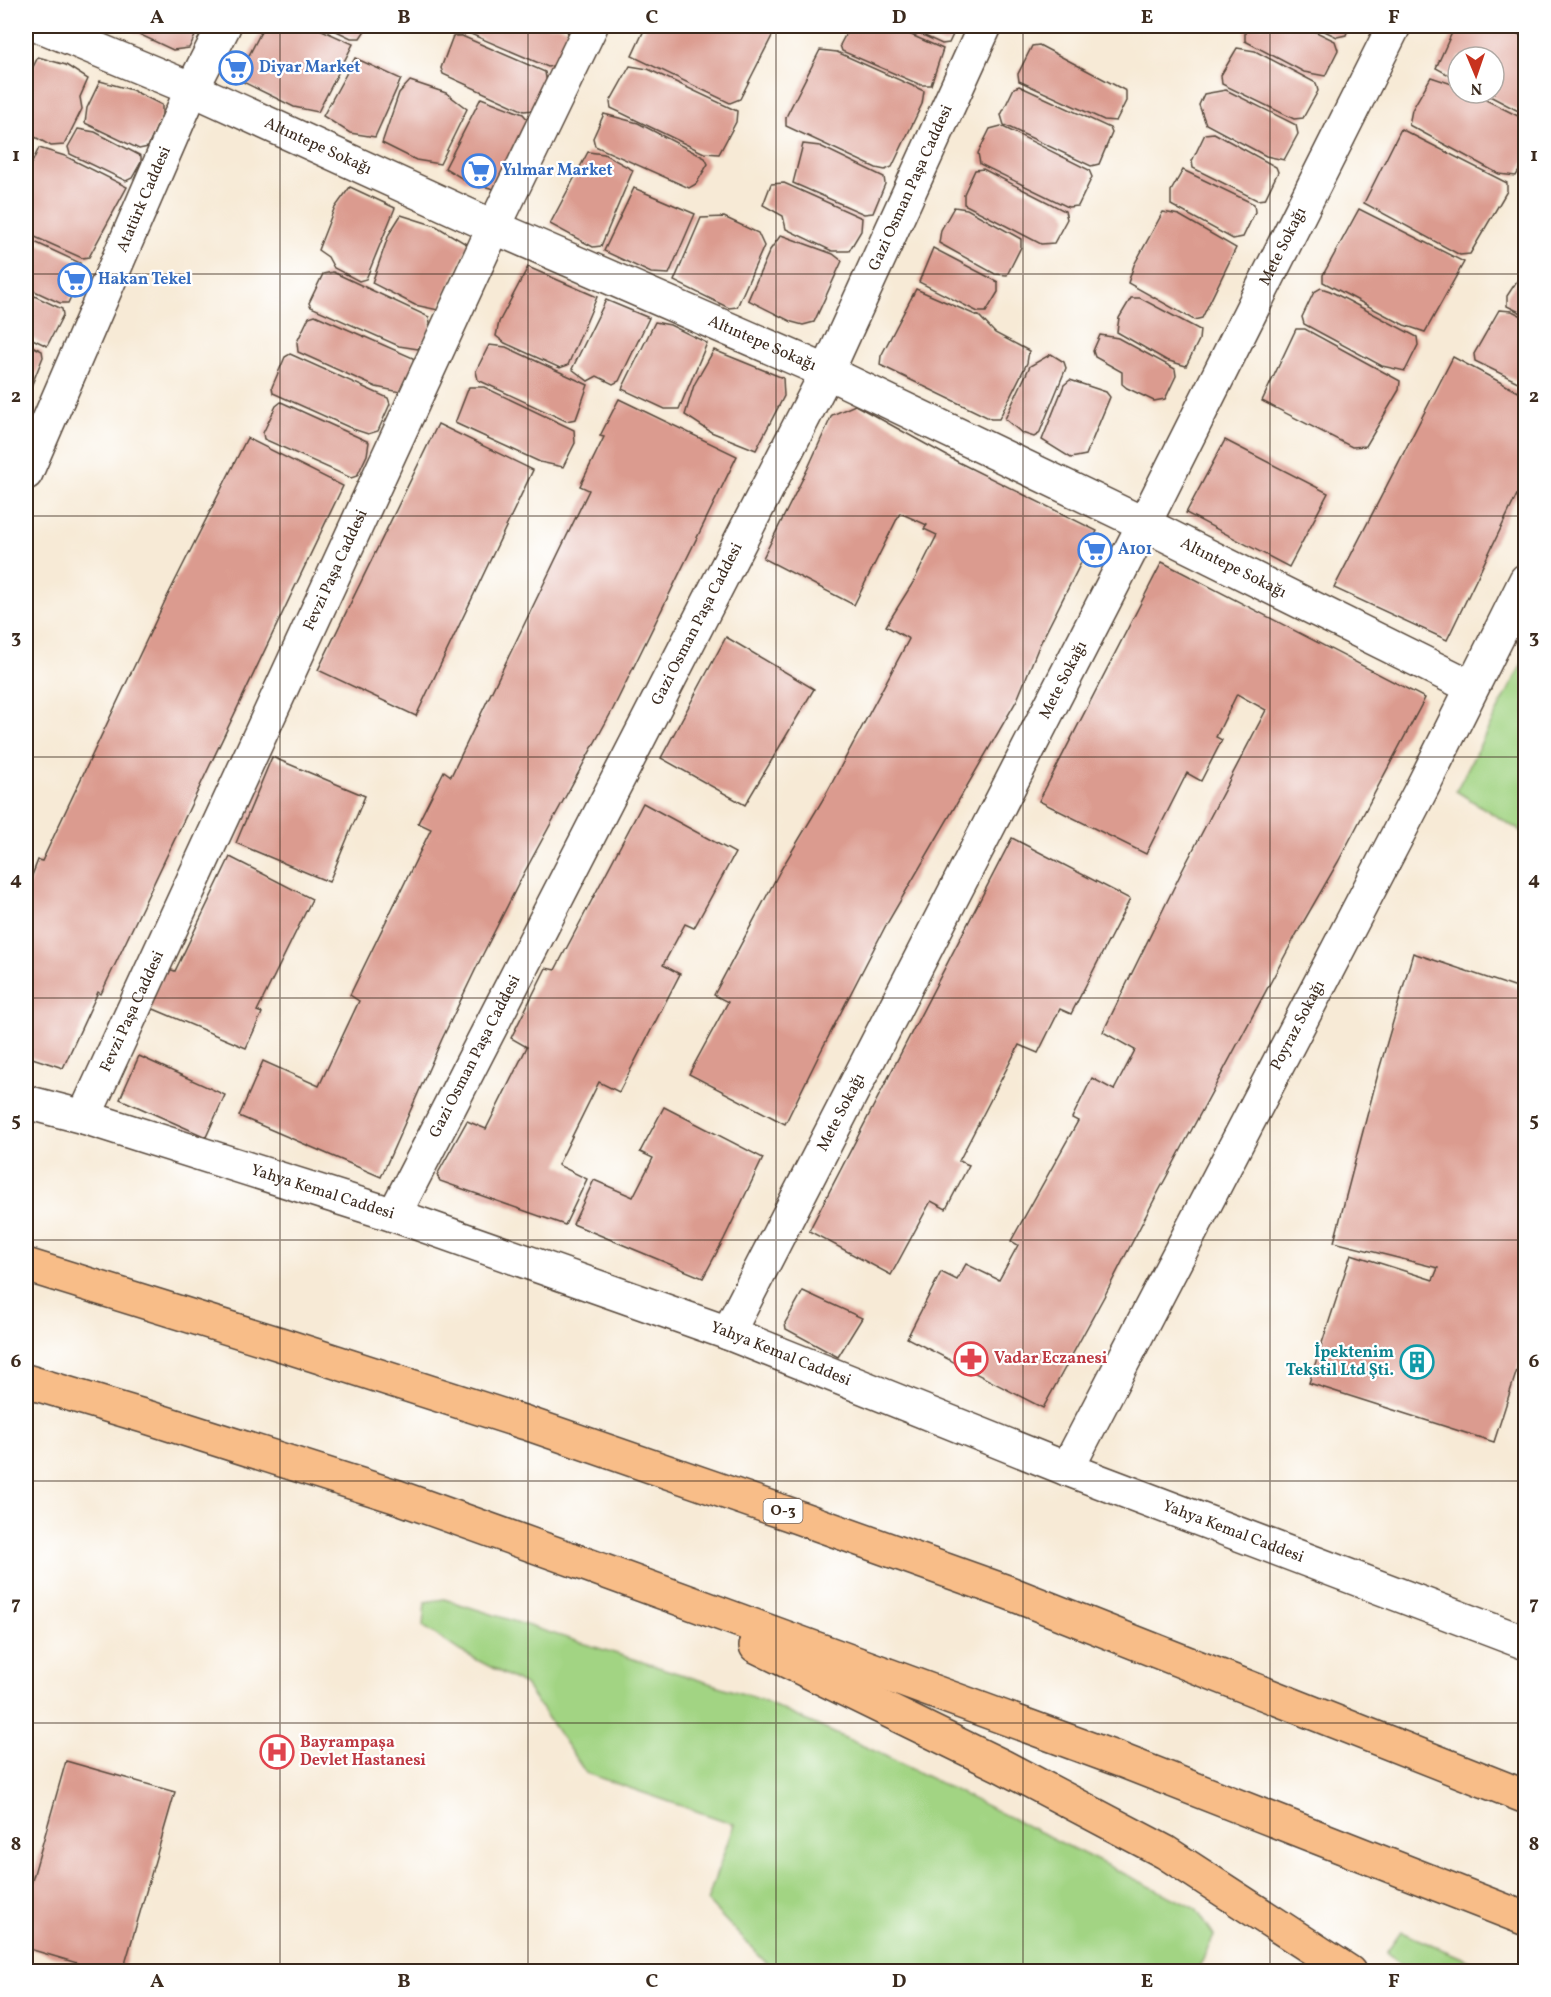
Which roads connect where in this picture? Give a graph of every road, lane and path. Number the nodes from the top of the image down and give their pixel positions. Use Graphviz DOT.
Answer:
graph roads {
  1 [pos="41,26"];
  2 [pos="224,26"];
  3 [pos="591,26"];
  4 [pos="985,26"];
  5 [pos="1394,26"];
  6 [pos="192,89"];
  7 [pos="494,227"];
  8 [pos="827,372"];
  9 [pos="26,473"];
  10 [pos="1144,524"];
  11 [pos="1526,580"];
  12 [pos="1472,687"];
  13 [pos="26,1102"];
  14 [pos="84,1117"];
  15 [pos="394,1215"];
  16 [pos="26,1265"];
  17 [pos="728,1333"];
  18 [pos="26,1381"];
  19 [pos="1067,1469"];
  20 [pos="593,1567"];
  21 [pos="1526,1643"];
  22 [pos="1526,1797"];
  23 [pos="1526,1919"];
  24 [pos="1349,1971"];
  1 -- 6 [label="street, Altıntepe Sokağı"];
  2 -- 6 [label="street, Atatürk Caddesi"];
  3 -- 7 [label="street, Fevzi Paşa Caddesi"];
  4 -- 8 [label="street, Gazi Osman Paşa Caddesi"];
  5 -- 10 [label="street, Mete Sokağı"];
  6 -- 7 [label="street, Altıntepe Sokağı"];
  6 -- 9 [label="street, Atatürk Caddesi"];
  7 -- 8 [label="street, Altıntepe Sokağı"];
  7 -- 14 [label="street, Fevzi Paşa Caddesi"];
  8 -- 10 [label="street, Altıntepe Sokağı"];
  8 -- 15 [label="street, Gazi Osman Paşa Caddesi"];
  10 -- 12 [label="street, Altıntepe Sokağı"];
  10 -- 17 [label="street, Mete Sokağı"];
  11 -- 12 [label="street, Poyraz Sokağı"];
  12 -- 19 [label="street, Poyraz Sokağı"];
  13 -- 14 [label="street, Yahya Kemal Caddesi"];
  14 -- 15 [label="street, Yahya Kemal Caddesi"];
  15 -- 17 [label="street, Yahya Kemal Caddesi"];
  16 -- 22 [label="highway, O-3"];
  17 -- 19 [label="street, Yahya Kemal Caddesi"];
  18 -- 20 [label="highway"];
  19 -- 21 [label="street, Yahya Kemal Caddesi"];
  20 -- 23 [label="highway"];
  20 -- 24 [label="highway"];
}
